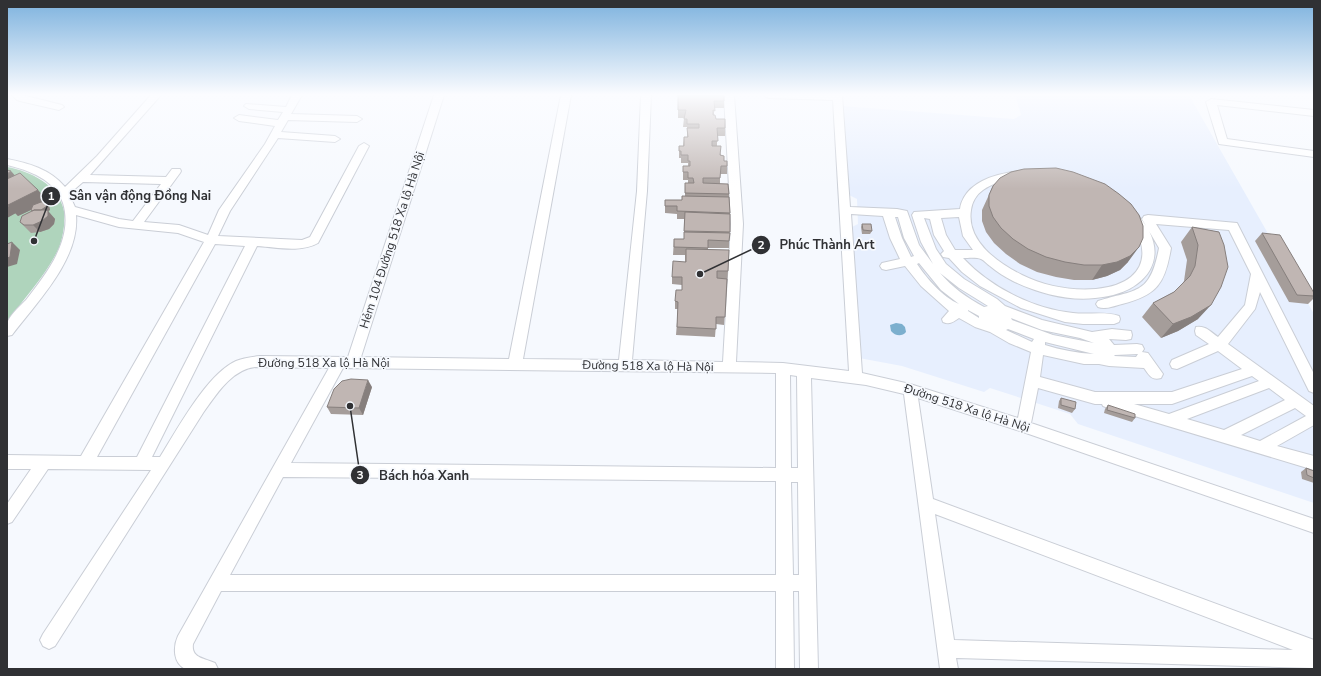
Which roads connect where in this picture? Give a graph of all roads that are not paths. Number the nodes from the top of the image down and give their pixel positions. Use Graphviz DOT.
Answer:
graph roads {
  1 [pos="129,127"];
  2 [pos="280,127"];
  3 [pos="428,127"];
  4 [pos="560,127"];
  5 [pos="645,127"];
  6 [pos="731,127"];
  7 [pos="839,127"];
  8 [pos="1218,127"];
  9 [pos="275,135"];
  10 [pos="335,139"];
  11 [pos="364,146"];
  12 [pos="1314,154"];
  13 [pos="7,162"];
  14 [pos="176,171"];
  15 [pos="80,178"];
  16 [pos="169,181"];
  17 [pos="64,193"];
  18 [pos="71,210"];
  19 [pos="844,210"];
  20 [pos="888,213"];
  21 [pos="964,213"];
  22 [pos="903,214"];
  23 [pos="918,215"];
  24 [pos="935,216"];
  25 [pos="136,225"];
  26 [pos="211,240"];
  27 [pos="253,242"];
  28 [pos="952,253"];
  29 [pos="983,254"];
  30 [pos="927,258"];
  31 [pos="908,261"];
  32 [pos="886,266"];
  33 [pos="1009,273"];
  34 [pos="1257,273"];
  35 [pos="990,287"];
  36 [pos="1048,289"];
  37 [pos="979,295"];
  38 [pos="1098,299"];
  39 [pos="963,307"];
  40 [pos="1001,310"];
  41 [pos="1044,311"];
  42 [pos="984,314"];
  43 [pos="948,319"];
  44 [pos="1114,319"];
  45 [pos="1005,323"];
  46 [pos="992,328"];
  47 [pos="1041,330"];
  48 [pos="7,331"];
  49 [pos="1202,331"];
  50 [pos="1126,335"];
  51 [pos="1090,337"];
  52 [pos="1220,344"];
  53 [pos="1075,346"];
  54 [pos="1038,349"];
  55 [pos="1137,349"];
  56 [pos="1111,350"];
  57 [pos="1098,358"];
  58 [pos="346,362"];
  59 [pos="1147,363"];
  60 [pos="515,364"];
  61 [pos="1177,364"];
  62 [pos="625,365"];
  63 [pos="729,367"];
  64 [pos="783,368"];
  65 [pos="804,370"];
  66 [pos="1254,370"];
  67 [pos="1156,374"];
  68 [pos="856,377"];
  69 [pos="1033,381"];
  70 [pos="1271,382"];
  71 [pos="1314,387"];
  72 [pos="910,390"];
  73 [pos="1095,398"];
  74 [pos="1296,401"];
  75 [pos="1314,414"];
  76 [pos="1314,418"];
  77 [pos="1169,420"];
  78 [pos="1023,426"];
  79 [pos="1224,437"];
  80 [pos="1261,447"];
  81 [pos="7,462"];
  82 [pos="44,462"];
  83 [pos="86,462"];
  84 [pos="142,463"];
  85 [pos="1314,463"];
  86 [pos="164,464"];
  87 [pos="279,470"];
  88 [pos="783,475"];
  89 [pos="805,475"];
  90 [pos="926,503"];
  91 [pos="7,517"];
  92 [pos="1314,526"];
  93 [pos="217,582"];
  94 [pos="807,582"];
  95 [pos="784,583"];
  96 [pos="49,640"];
  97 [pos="1314,649"];
  98 [pos="946,650"];
  99 [pos="1314,659"];
  100 [pos="209,669"];
  101 [pos="785,669"];
  102 [pos="809,669"];
  103 [pos="949,669"];
  1 -- 15 [label="street"];
  2 -- 9 [label="street"];
  3 -- 58 [label="street, Hẻm 104 Đường 518 Xa lộ Hà Nội"];
  4 -- 60 [label="street"];
  5 -- 62 [label="street"];
  6 -- 63 [label="street"];
  7 -- 19 [label="street"];
  8 -- 12 [label="street"];
  9 -- 10 [label="street"];
  9 -- 26 [label="street"];
  11 -- 27 [label="street"];
  13 -- 17 [label="street"];
  14 -- 16 [label="street"];
  15 -- 16 [label="street"];
  15 -- 17 [label="street"];
  16 -- 25 [label="street"];
  17 -- 18 [label="street"];
  18 -- 25 [label="street"];
  18 -- 48 [label="street"];
  19 -- 20 [label="street"];
  19 -- 68 [label="street"];
  20 -- 22 [label="street"];
  20 -- 31 [label="street"];
  21 -- 24 [label="street"];
  21 -- 29 [label="street"];
  21 -- 38 [label="street"];
  22 -- 23 [label="street"];
  22 -- 30 [label="street"];
  23 -- 24 [label="street"];
  23 -- 30 [label="street"];
  24 -- 28 [label="street"];
  25 -- 26 [label="street"];
  26 -- 27 [label="street"];
  26 -- 83 [label="street"];
  27 -- 84 [label="street"];
  28 -- 29 [label="street"];
  28 -- 30 [label="street"];
  28 -- 35 [label="street"];
  29 -- 33 [label="street"];
  30 -- 31 [label="street"];
  30 -- 37 [label="street"];
  30 -- 39 [label="street"];
  31 -- 32 [label="street"];
  31 -- 39 [label="street"];
  33 -- 35 [label="street"];
  33 -- 36 [label="street"];
  34 -- 38 [label="street"];
  34 -- 52 [label="street"];
  34 -- 71 [label="street"];
  35 -- 37 [label="street"];
  35 -- 41 [label="street"];
  36 -- 38 [label="street"];
  36 -- 41 [label="street"];
  37 -- 39 [label="street"];
  37 -- 40 [label="street"];
  38 -- 44 [label="street"];
  39 -- 42 [label="street"];
  39 -- 43 [label="street"];
  39 -- 46 [label="street"];
  40 -- 42 [label="street"];
  40 -- 45 [label="street"];
  40 -- 47 [label="street"];
  41 -- 44 [label="street"];
  41 -- 47 [label="street"];
  42 -- 45 [label="street"];
  42 -- 46 [label="street"];
  44 -- 50 [label="street"];
  45 -- 46 [label="street"];
  45 -- 47 [label="street"];
  46 -- 54 [label="street"];
  47 -- 51 [label="street"];
  47 -- 53 [label="street"];
  47 -- 54 [label="street"];
  49 -- 52 [label="street"];
  50 -- 51 [label="street"];
  50 -- 55 [label="street"];
  51 -- 53 [label="street"];
  51 -- 56 [label="street"];
  52 -- 61 [label="street"];
  52 -- 66 [label="street"];
  53 -- 56 [label="street"];
  53 -- 57 [label="street"];
  54 -- 57 [label="street"];
  54 -- 69 [label="street"];
  55 -- 56 [label="street"];
  55 -- 59 [label="street"];
  56 -- 57 [label="street"];
  57 -- 59 [label="street"];
  58 -- 60 [label="street, Đường 518 Xa lộ Hà Nội"];
  58 -- 86 [label="street, Đường 518 Xa lộ Hà Nội"];
  58 -- 87 [label="street, Hẻm 104 Đường 518 Xa lộ Hà Nội"];
  59 -- 67 [label="street"];
  60 -- 62 [label="street, Đường 518 Xa lộ Hà Nội"];
  62 -- 63 [label="street, Đường 518 Xa lộ Hà Nội"];
  63 -- 64 [label="street, Đường 518 Xa lộ Hà Nội"];
  64 -- 65 [label="street, Đường 518 Xa lộ Hà Nội"];
  64 -- 88 [label="street"];
  65 -- 68 [label="street, Đường 518 Xa lộ Hà Nội"];
  65 -- 89 [label="street"];
  66 -- 70 [label="street"];
  66 -- 73 [label="street"];
  68 -- 72 [label="street, Đường 518 Xa lộ Hà Nội"];
  69 -- 73 [label="street"];
  69 -- 78 [label="street"];
  70 -- 74 [label="street"];
  70 -- 77 [label="street"];
  72 -- 78 [label="street, Đường 518 Xa lộ Hà Nội"];
  72 -- 90 [label="street"];
  73 -- 77 [label="street"];
  74 -- 75 [label="street"];
  74 -- 79 [label="street"];
  76 -- 80 [label="street"];
  77 -- 79 [label="street"];
  78 -- 92 [label="street, Đường 518 Xa lộ Hà Nội"];
  79 -- 80 [label="street"];
  80 -- 85 [label="street"];
  81 -- 82 [label="street"];
  82 -- 83 [label="street"];
  82 -- 91 [label="street"];
  83 -- 84 [label="street"];
  84 -- 86 [label="street"];
  86 -- 96 [label="street, Đường 518 Xa lộ Hà Nội"];
  87 -- 88 [label="street"];
  87 -- 93 [label="street, Hẻm 104 Đường 518 Xa lộ Hà Nội"];
  88 -- 89 [label="street"];
  88 -- 95 [label="street"];
  89 -- 94 [label="street"];
  90 -- 97 [label="street"];
  90 -- 98 [label="street"];
  93 -- 95 [label="street"];
  93 -- 100 [label="street, Hẻm 104 Đường 518 Xa lộ Hà Nội"];
  94 -- 95 [label="street"];
  94 -- 102 [label="street"];
  95 -- 101 [label="street"];
  98 -- 99 [label="street"];
  98 -- 103 [label="street"];
}
